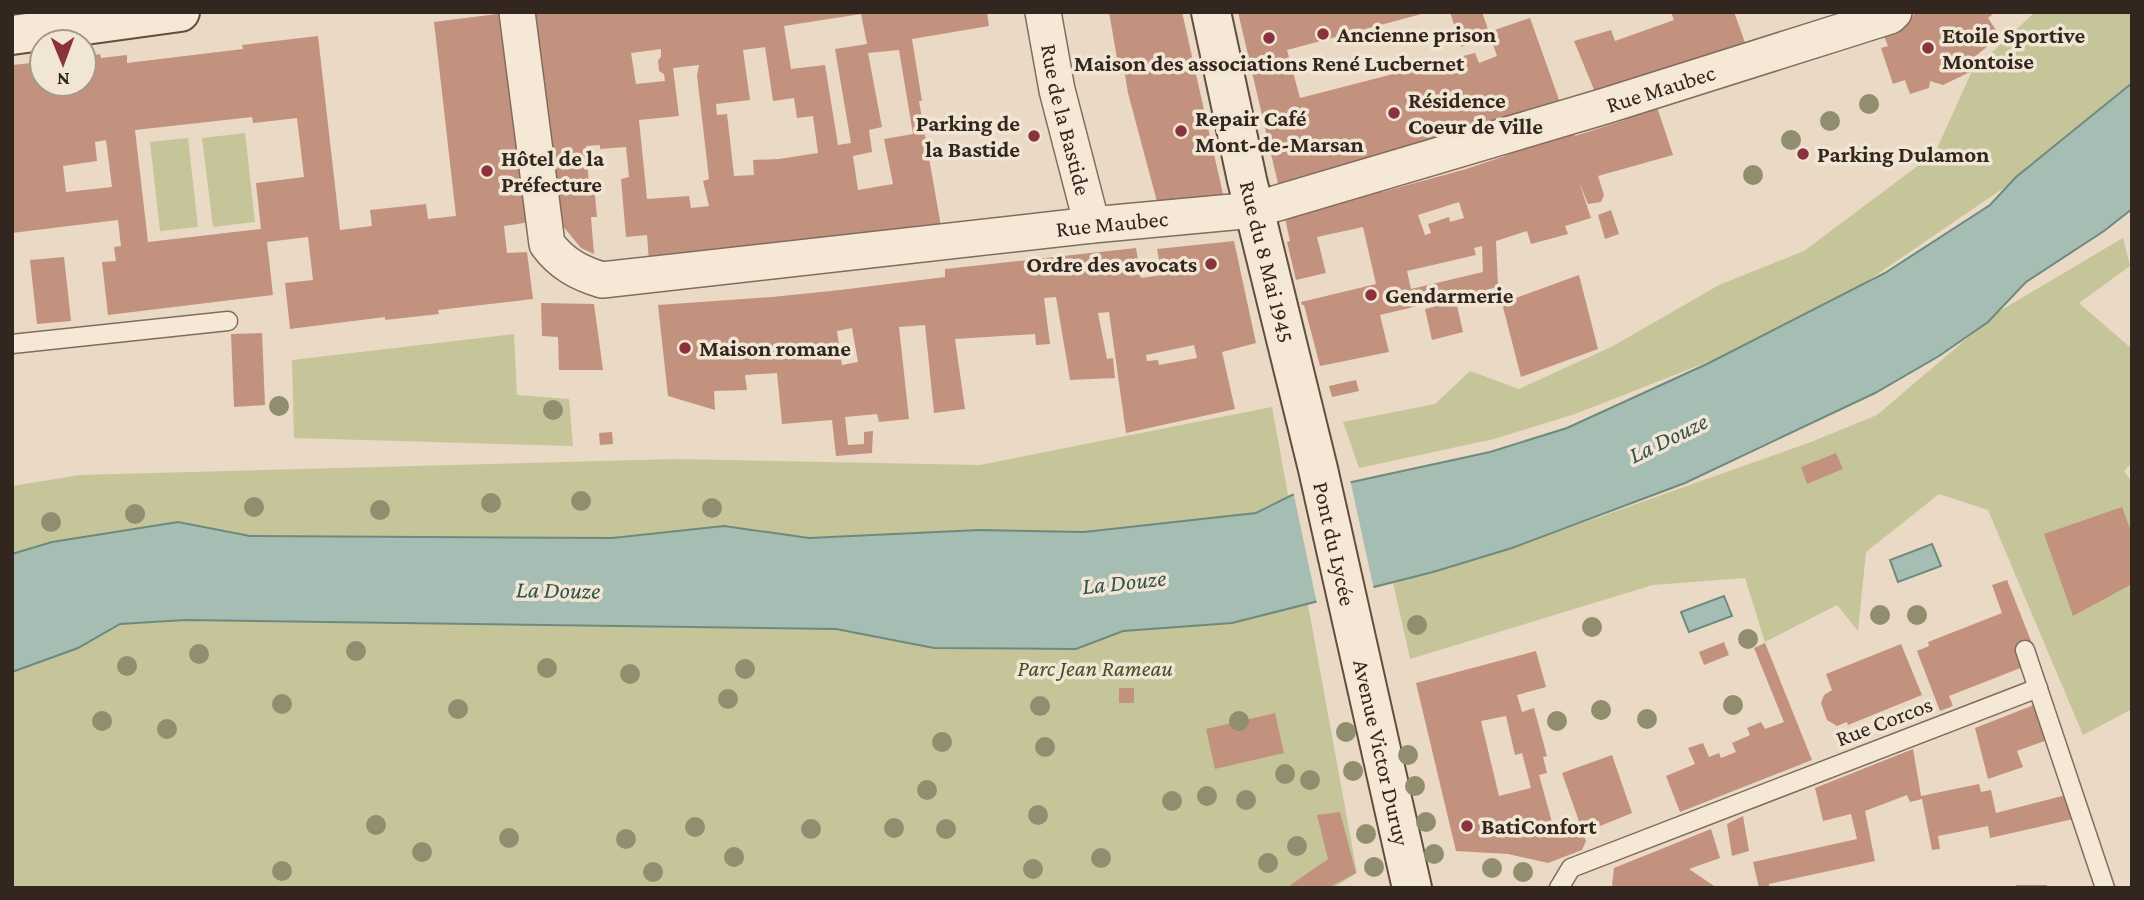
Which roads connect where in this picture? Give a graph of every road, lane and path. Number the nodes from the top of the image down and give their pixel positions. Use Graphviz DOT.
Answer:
graph roads {
  1 [pos="180,12"];
  2 [pos="517,12"];
  3 [pos="1043,12"];
  4 [pos="1211,12"];
  5 [pos="1894,12"];
  6 [pos="12,35"];
  7 [pos="1254,210"];
  8 [pos="1092,225"];
  9 [pos="228,321"];
  10 [pos="12,344"];
  11 [pos="1318,470"];
  12 [pos="1349,617"];
  13 [pos="2025,650"];
  14 [pos="2038,688"];
  15 [pos="1412,888"];
  16 [pos="1559,888"];
  17 [pos="2105,888"];
  1 -- 6 [label="main road"];
  2 -- 8 [label="street, Rue Maubec"];
  3 -- 8 [label="street, Rue de la Bastide"];
  4 -- 7 [label="main road, Rue du 8 Mai 1945"];
  5 -- 7 [label="street, Rue Maubec"];
  7 -- 8 [label="street, Rue Maubec"];
  7 -- 11 [label="main road, Rue du 8 Mai 1945"];
  9 -- 10 [label="lane"];
  11 -- 12 [label="main road, Pont du Lycée"];
  12 -- 15 [label="main road, Avenue Victor Duruy"];
  13 -- 14 [label="lane"];
  14 -- 16 [label="lane, Rue Corcos"];
  14 -- 17 [label="lane"];
}
